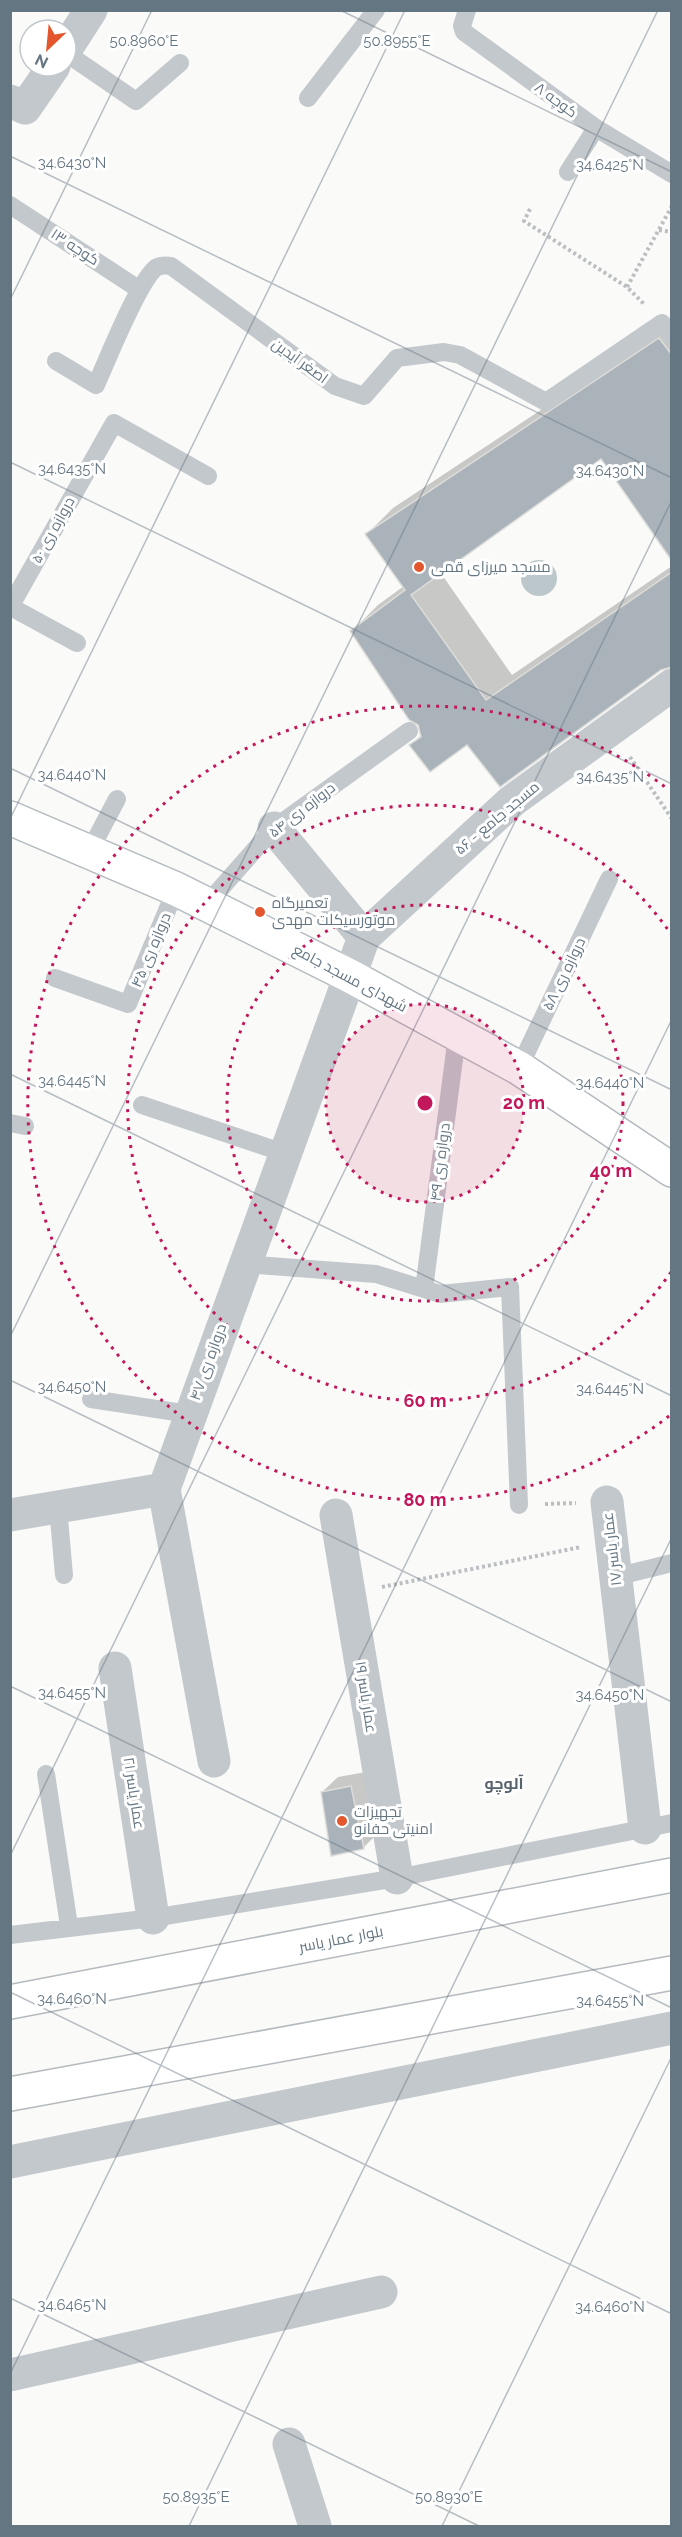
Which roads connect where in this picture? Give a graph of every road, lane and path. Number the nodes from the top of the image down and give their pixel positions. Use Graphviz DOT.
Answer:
graph roads {
  1 [pos="91,10"];
  2 [pos="376,10"];
  3 [pos="467,10"];
  4 [pos="78,31"];
  5 [pos="78,60"];
  6 [pos="180,63"];
  7 [pos="46,78"];
  8 [pos="308,98"];
  9 [pos="10,101"];
  10 [pos="596,128"];
  11 [pos="568,172"];
  12 [pos="672,174"];
  13 [pos="10,205"];
  14 [pos="672,206"];
  15 [pos="530,209"];
  16 [pos="659,230"];
  17 [pos="672,232"];
  18 [pos="627,287"];
  19 [pos="140,290"];
  20 [pos="667,330"];
  21 [pos="56,361"];
  22 [pos="208,476"];
  23 [pos="11,607"];
  24 [pos="77,643"];
  25 [pos="672,685"];
  26 [pos="612,729"];
  27 [pos="409,731"];
  28 [pos="117,799"];
  29 [pos="10,818"];
  30 [pos="672,819"];
  31 [pos="274,828"];
  32 [pos="89,852"];
  33 [pos="609,879"];
  34 [pos="176,889"];
  35 [pos="207,904"];
  36 [pos="364,937"];
  37 [pos="350,976"];
  38 [pos="55,978"];
  39 [pos="457,1036"];
  40 [pos="519,1068"];
  41 [pos="142,1105"];
  42 [pos="286,1154"];
  43 [pos="672,1170"];
  44 [pos="244,1264"];
  45 [pos="424,1289"];
  46 [pos="91,1399"];
  47 [pos="189,1414"];
  48 [pos="165,1489"];
  49 [pos="607,1502"];
  50 [pos="519,1505"];
  51 [pos="58,1508"];
  52 [pos="10,1515"];
  53 [pos="336,1515"];
  54 [pos="611,1541"];
  55 [pos="672,1563"];
  56 [pos="64,1575"];
  57 [pos="615,1577"];
  58 [pos="349,1594"];
  59 [pos="115,1668"];
  60 [pos="214,1761"];
  61 [pos="46,1774"];
  62 [pos="658,1825"];
  63 [pos="672,1875"];
  64 [pos="396,1878"];
  65 [pos="153,1918"];
  66 [pos="69,1926"];
  67 [pos="10,1935"];
  68 [pos="672,1973"];
  69 [pos="10,2002"];
  70 [pos="672,2028"];
  71 [pos="10,2094"];
  72 [pos="10,2162"];
  73 [pos="381,2292"];
  74 [pos="10,2375"];
  75 [pos="289,2444"];
  76 [pos="315,2526"];
  1 -- 4 [label="street"];
  2 -- 8 [label="lane"];
  3 -- 10 [label="lane, کوچه ۸"];
  5 -- 6 [label="lane"];
  7 -- 9 [label="street"];
  10 -- 11 [label="lane"];
  10 -- 12 [label="lane, کوچه ۸"];
  13 -- 19 [label="lane, کوچه ۱۳"];
  14 -- 16 [label="path"];
  15 -- 18 [label="path"];
  16 -- 17 [label="path"];
  16 -- 18 [label="path"];
  18 -- 20 [label="path"];
  19 -- 20 [label="lane, اصغر آیدین"];
  19 -- 21 [label="lane, اصغر آیدین"];
  22 -- 23 [label="lane, دروازه ری ۵۰"];
  23 -- 24 [label="lane"];
  25 -- 26 [label="street, ۵۶ - مسجد جامع"];
  26 -- 30 [label="path"];
  26 -- 36 [label="street, ۵۶ - مسجد جامع"];
  27 -- 31 [label="lane, دروازه ری ۵۴"];
  28 -- 32 [label="lane"];
  29 -- 32 [label="main road, شهدای مسجد جامع"];
  31 -- 35 [label="lane, دروازه ری ۵۴"];
  31 -- 36 [label="street"];
  32 -- 34 [label="main road, شهدای مسجد جامع"];
  33 -- 40 [label="lane, دروازه ری ۵۸"];
  34 -- 35 [label="main road, شهدای مسجد جامع"];
  34 -- 38 [label="lane, دروازه ری ۴۵"];
  35 -- 37 [label="main road, شهدای مسجد جامع"];
  36 -- 37 [label="street, ۵۶ - مسجد جامع"];
  37 -- 39 [label="main road, شهدای مسجد جامع"];
  37 -- 42 [label="street, دروازه ری ۴۷"];
  39 -- 40 [label="main road, شهدای مسجد جامع"];
  39 -- 45 [label="lane, دروازه ری ۴۹"];
  40 -- 43 [label="main road, شهدای مسجد جامع"];
  41 -- 42 [label="lane"];
  42 -- 44 [label="street, دروازه ری ۴۷"];
  44 -- 45 [label="lane"];
  44 -- 47 [label="street, دروازه ری ۴۷"];
  45 -- 50 [label="lane"];
  46 -- 47 [label="lane"];
  47 -- 48 [label="street, دروازه ری ۴۷"];
  48 -- 51 [label="street"];
  48 -- 60 [label="street, دروازه ری ۴۷"];
  49 -- 50 [label="path, عمار یاسر ۱۷"];
  49 -- 54 [label="street, عمار یاسر ۱۷"];
  51 -- 52 [label="street"];
  51 -- 56 [label="lane"];
  53 -- 58 [label="street, عمار یاسر ۱۹"];
  54 -- 57 [label="street, عمار یاسر ۱۷"];
  54 -- 58 [label="path"];
  55 -- 57 [label="lane"];
  57 -- 62 [label="street, عمار یاسر ۱۷"];
  58 -- 64 [label="street, عمار یاسر ۱۹"];
  59 -- 65 [label="street, عمار یاسر ۲۱"];
  61 -- 66 [label="lane"];
  62 -- 64 [label="lane"];
  63 -- 69 [label="main road, بلوار عمار یاسر"];
  64 -- 65 [label="lane"];
  65 -- 66 [label="lane"];
  66 -- 67 [label="lane"];
  68 -- 71 [label="main road"];
  70 -- 72 [label="street"];
  73 -- 74 [label="street"];
  75 -- 76 [label="street"];
}
